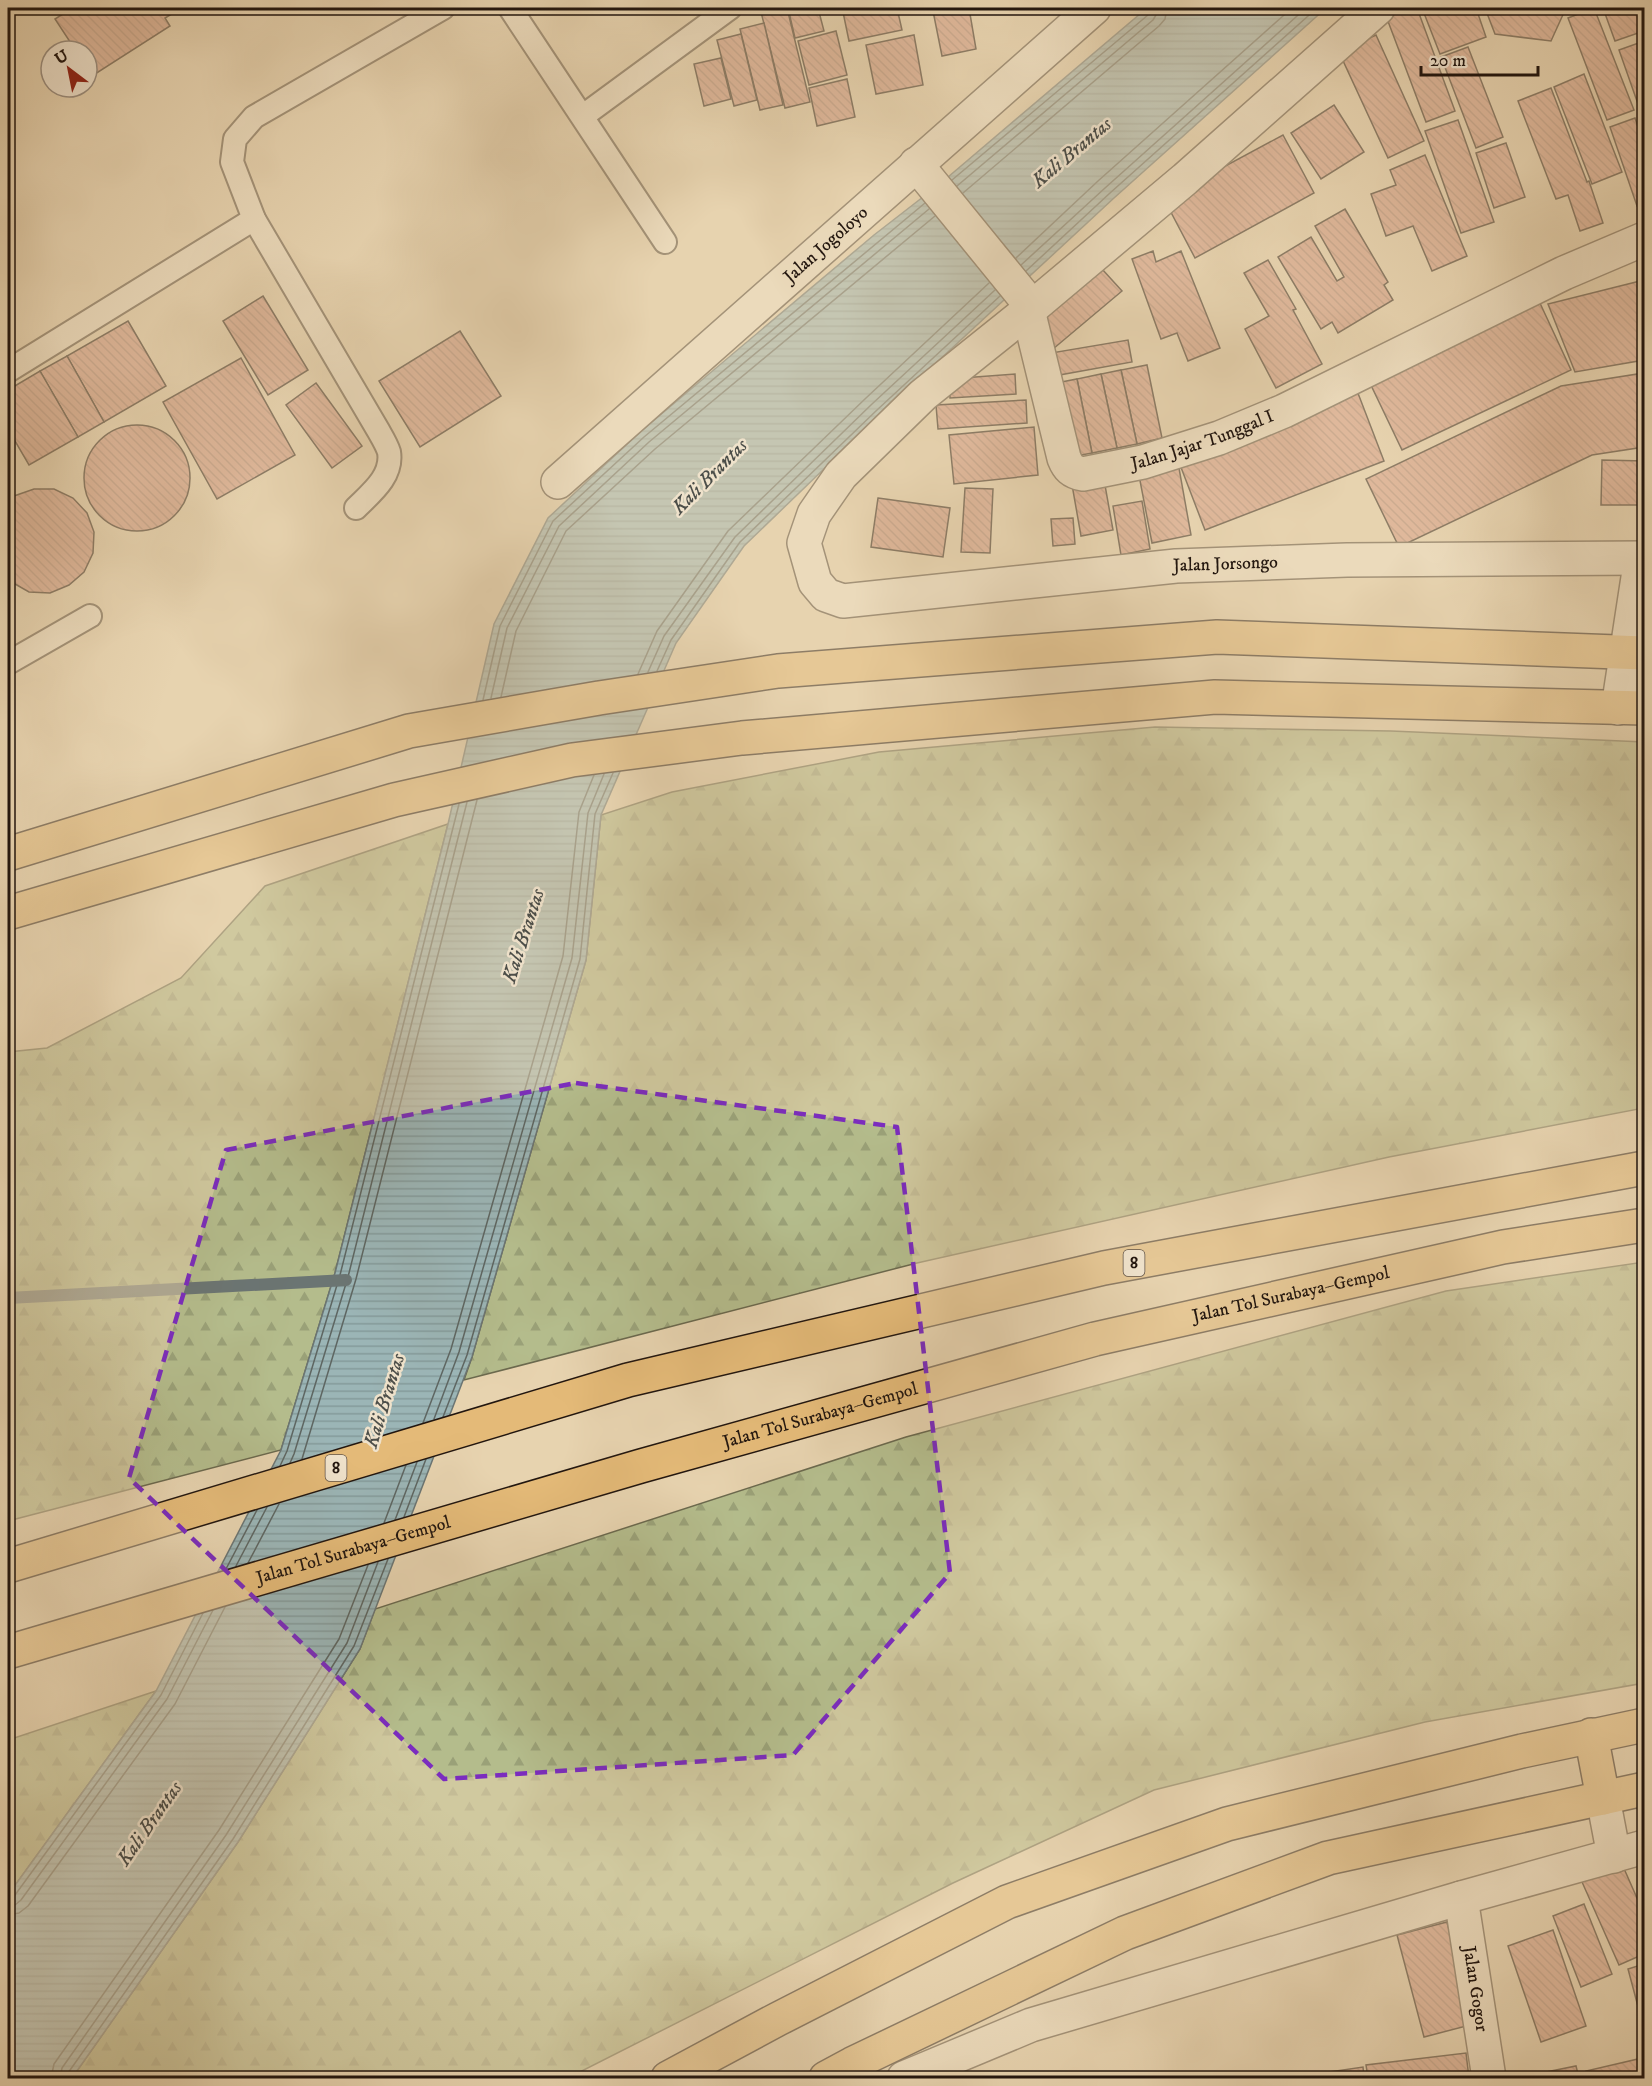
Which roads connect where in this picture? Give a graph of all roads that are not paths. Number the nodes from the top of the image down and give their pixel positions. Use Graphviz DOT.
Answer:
graph roads {
  1 [pos="443,8"];
  2 [pos="510,8"];
  3 [pos="730,8"];
  4 [pos="1094,8"];
  5 [pos="1378,8"];
  6 [pos="582,116"];
  7 [pos="922,172"];
  8 [pos="254,219"];
  9 [pos="1644,239"];
  10 [pos="665,242"];
  11 [pos="1027,304"];
  12 [pos="8,371"];
  13 [pos="558,482"];
  14 [pos="356,508"];
  15 [pos="1642,558"];
  16 [pos="90,616"];
  17 [pos="1635,653"];
  18 [pos="8,663"];
  19 [pos="1631,708"];
  20 [pos="8,854"];
  21 [pos="8,913"];
  22 [pos="1644,1168"];
  23 [pos="1644,1225"];
  24 [pos="8,1566"];
  25 [pos="8,1652"];
  26 [pos="1644,1725"];
  27 [pos="1591,1736"];
  28 [pos="1644,1789"];
  29 [pos="1604,1798"];
  30 [pos="1644,1847"];
  31 [pos="1614,1856"];
  32 [pos="1461,1898"];
  33 [pos="668,2079"];
  34 [pos="826,2079"];
  35 [pos="904,2079"];
  36 [pos="1489,2079"];
  1 -- 8 [label="lane"];
  2 -- 6 [label="lane"];
  3 -- 6 [label="lane"];
  4 -- 7 [label="street, Jalan Jogoloyo"];
  5 -- 11 [label="street"];
  6 -- 10 [label="lane"];
  7 -- 11 [label="street, Jalan Jajar Tunggal I"];
  7 -- 13 [label="street, Jalan Jogoloyo"];
  8 -- 12 [label="lane"];
  8 -- 14 [label="lane"];
  9 -- 11 [label="street, Jalan Jajar Tunggal I"];
  11 -- 15 [label="street, Jalan Jorsongo"];
  15 -- 17 [label="street"];
  16 -- 18 [label="lane"];
  17 -- 19 [label="street"];
  17 -- 20 [label="highway"];
  19 -- 21 [label="highway"];
  22 -- 24 [label="highway, 8"];
  23 -- 25 [label="highway, Jalan Tol Surabaya–Gempol"];
  26 -- 27 [label="highway"];
  27 -- 29 [label="highway"];
  27 -- 33 [label="highway"];
  28 -- 29 [label="highway"];
  29 -- 31 [label="street"];
  29 -- 34 [label="highway"];
  30 -- 31 [label="street"];
  31 -- 32 [label="street"];
  32 -- 35 [label="street"];
  32 -- 36 [label="street, Jalan Gogor"];
}
